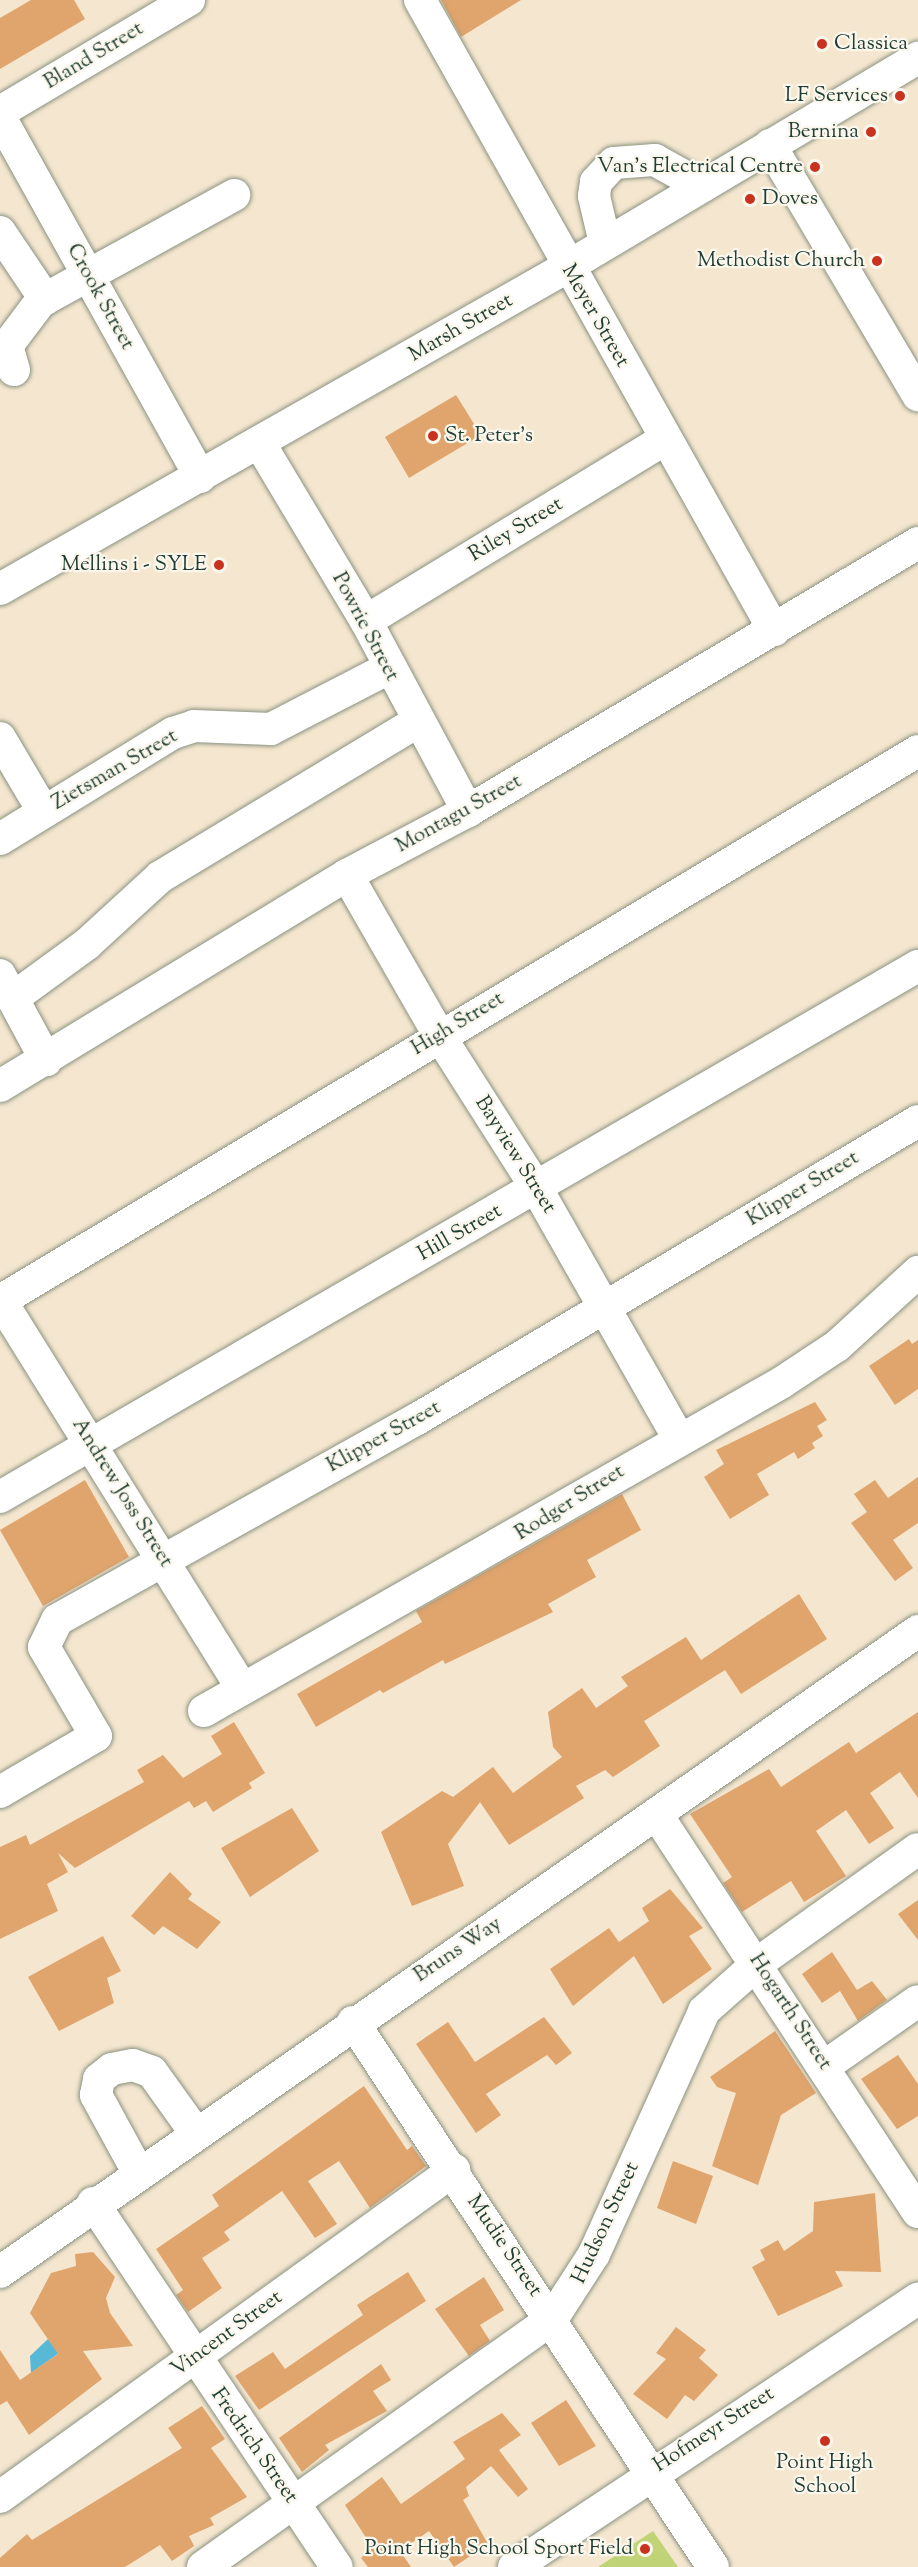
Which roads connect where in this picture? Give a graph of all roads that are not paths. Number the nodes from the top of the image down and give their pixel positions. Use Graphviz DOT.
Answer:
graph roads {
  1 [pos="189,0"];
  2 [pos="420,0"];
  3 [pos="918,58"];
  4 [pos="0,112"];
  5 [pos="0,117"];
  6 [pos="770,145"];
  7 [pos="702,186"];
  8 [pos="234,195"];
  9 [pos="0,232"];
  10 [pos="605,243"];
  11 [pos="567,267"];
  12 [pos="88,276"];
  13 [pos="44,298"];
  14 [pos="14,370"];
  15 [pos="918,395"];
  16 [pos="665,439"];
  17 [pos="260,444"];
  18 [pos="200,477"];
  19 [pos="918,543"];
  20 [pos="0,587"];
  21 [pos="366,621"];
  22 [pos="774,630"];
  23 [pos="387,669"];
  24 [pos="417,722"];
  25 [pos="0,738"];
  26 [pos="918,751"];
  27 [pos="43,811"];
  28 [pos="468,811"];
  29 [pos="0,839"];
  30 [pos="347,875"];
  31 [pos="918,966"];
  32 [pos="6,987"];
  33 [pos="439,1035"];
  34 [pos="46,1060"];
  35 [pos="0,1086"];
  36 [pos="918,1121"];
  37 [pos="537,1188"];
  38 [pos="918,1272"];
  39 [pos="0,1301"];
  40 [pos="604,1306"];
  41 [pos="678,1437"];
  42 [pos="92,1443"];
  43 [pos="0,1497"];
  44 [pos="163,1560"];
  45 [pos="918,1631"];
  46 [pos="241,1686"];
  47 [pos="204,1711"];
  48 [pos="0,1792"];
  49 [pos="657,1815"];
  50 [pos="918,1849"];
  51 [pos="758,1963"];
  52 [pos="918,2001"];
  53 [pos="353,2022"];
  54 [pos="825,2066"];
  55 [pos="195,2132"];
  56 [pos="454,2170"];
  57 [pos="138,2172"];
  58 [pos="93,2203"];
  59 [pos="918,2212"];
  60 [pos="0,2272"];
  61 [pos="918,2299"];
  62 [pos="552,2319"];
  63 [pos="193,2358"];
  64 [pos="649,2473"];
  65 [pos="0,2497"];
  66 [pos="294,2504"];
  67 [pos="203,2567"];
  68 [pos="337,2567"];
  69 [pos="514,2567"];
  70 [pos="713,2567"];
  1 -- 4 [label="street, Bland Street"];
  2 -- 11 [label="street, Meyer Street"];
  3 -- 6 [label="street, Marsh Street"];
  5 -- 12 [label="street, Crook Street"];
  6 -- 7 [label="street, Marsh Street"];
  6 -- 15 [label="street"];
  7 -- 10 [label="street, Marsh Street"];
  7 -- 10 [label="street"];
  8 -- 12 [label="street"];
  9 -- 13 [label="street"];
  10 -- 11 [label="street, Marsh Street"];
  11 -- 16 [label="street, Meyer Street"];
  11 -- 17 [label="street, Marsh Street"];
  12 -- 13 [label="street"];
  12 -- 18 [label="street, Crook Street"];
  13 -- 14 [label="street"];
  16 -- 21 [label="street, Riley Street"];
  16 -- 22 [label="street, Meyer Street"];
  17 -- 18 [label="street, Marsh Street"];
  17 -- 21 [label="street, Powrie Street"];
  18 -- 20 [label="street, Marsh Street"];
  19 -- 22 [label="street, Montagu Street"];
  21 -- 23 [label="street, Powrie Street"];
  22 -- 28 [label="street, Montagu Street"];
  23 -- 24 [label="street, Powrie Street"];
  23 -- 27 [label="street, Zietsman Street"];
  24 -- 28 [label="street, Powrie Street"];
  24 -- 32 [label="street"];
  25 -- 27 [label="street, Zietsman Street"];
  26 -- 33 [label="street, High Street"];
  27 -- 29 [label="street, Zietsman Street"];
  28 -- 30 [label="street, Montagu Street"];
  30 -- 33 [label="street, Bayview Street"];
  30 -- 34 [label="street, Montagu Street"];
  31 -- 37 [label="street, Hill Street"];
  32 -- 34 [label="street"];
  33 -- 37 [label="street, Bayview Street"];
  33 -- 39 [label="street, High Street"];
  34 -- 35 [label="street, Montagu Street"];
  36 -- 40 [label="street, Klipper Street"];
  37 -- 40 [label="street, Bayview Street"];
  37 -- 42 [label="street, Hill Street"];
  38 -- 41 [label="street, Rodger Street"];
  39 -- 42 [label="street, Andrew Joss Street"];
  40 -- 41 [label="street, Bayview Street"];
  40 -- 44 [label="street, Klipper Street"];
  41 -- 46 [label="street, Rodger Street"];
  42 -- 43 [label="street, Hill Street"];
  42 -- 44 [label="street, Andrew Joss Street"];
  44 -- 46 [label="street, Andrew Joss Street"];
  44 -- 48 [label="street, Klipper Street"];
  45 -- 49 [label="street, Bruns Way"];
  46 -- 47 [label="street, Rodger Street"];
  49 -- 51 [label="street, Hogarth Street"];
  49 -- 53 [label="street, Bruns Way"];
  50 -- 51 [label="street, Hudson Street"];
  51 -- 54 [label="street, Hogarth Street"];
  51 -- 62 [label="street, Hudson Street"];
  52 -- 54 [label="street"];
  53 -- 55 [label="street, Bruns Way"];
  53 -- 56 [label="street, Mudie Street"];
  54 -- 59 [label="street, Hogarth Street"];
  55 -- 57 [label="street, Bruns Way"];
  55 -- 57 [label="street"];
  56 -- 62 [label="street, Mudie Street"];
  56 -- 63 [label="street, Vincent Street"];
  57 -- 58 [label="street, Bruns Way"];
  58 -- 60 [label="street, Bruns Way"];
  58 -- 63 [label="street, Fredrich Street"];
  61 -- 64 [label="street, Hofmeyr Street"];
  62 -- 64 [label="street, Mudie Street"];
  62 -- 66 [label="street, Hudson Street"];
  63 -- 65 [label="street, Vincent Street"];
  63 -- 66 [label="street, Fredrich Street"];
  64 -- 69 [label="street, Hofmeyr Street"];
  64 -- 70 [label="street, Mudie Street"];
  66 -- 67 [label="street, Hudson Street"];
  66 -- 68 [label="street, Fredrich Street"];
}
